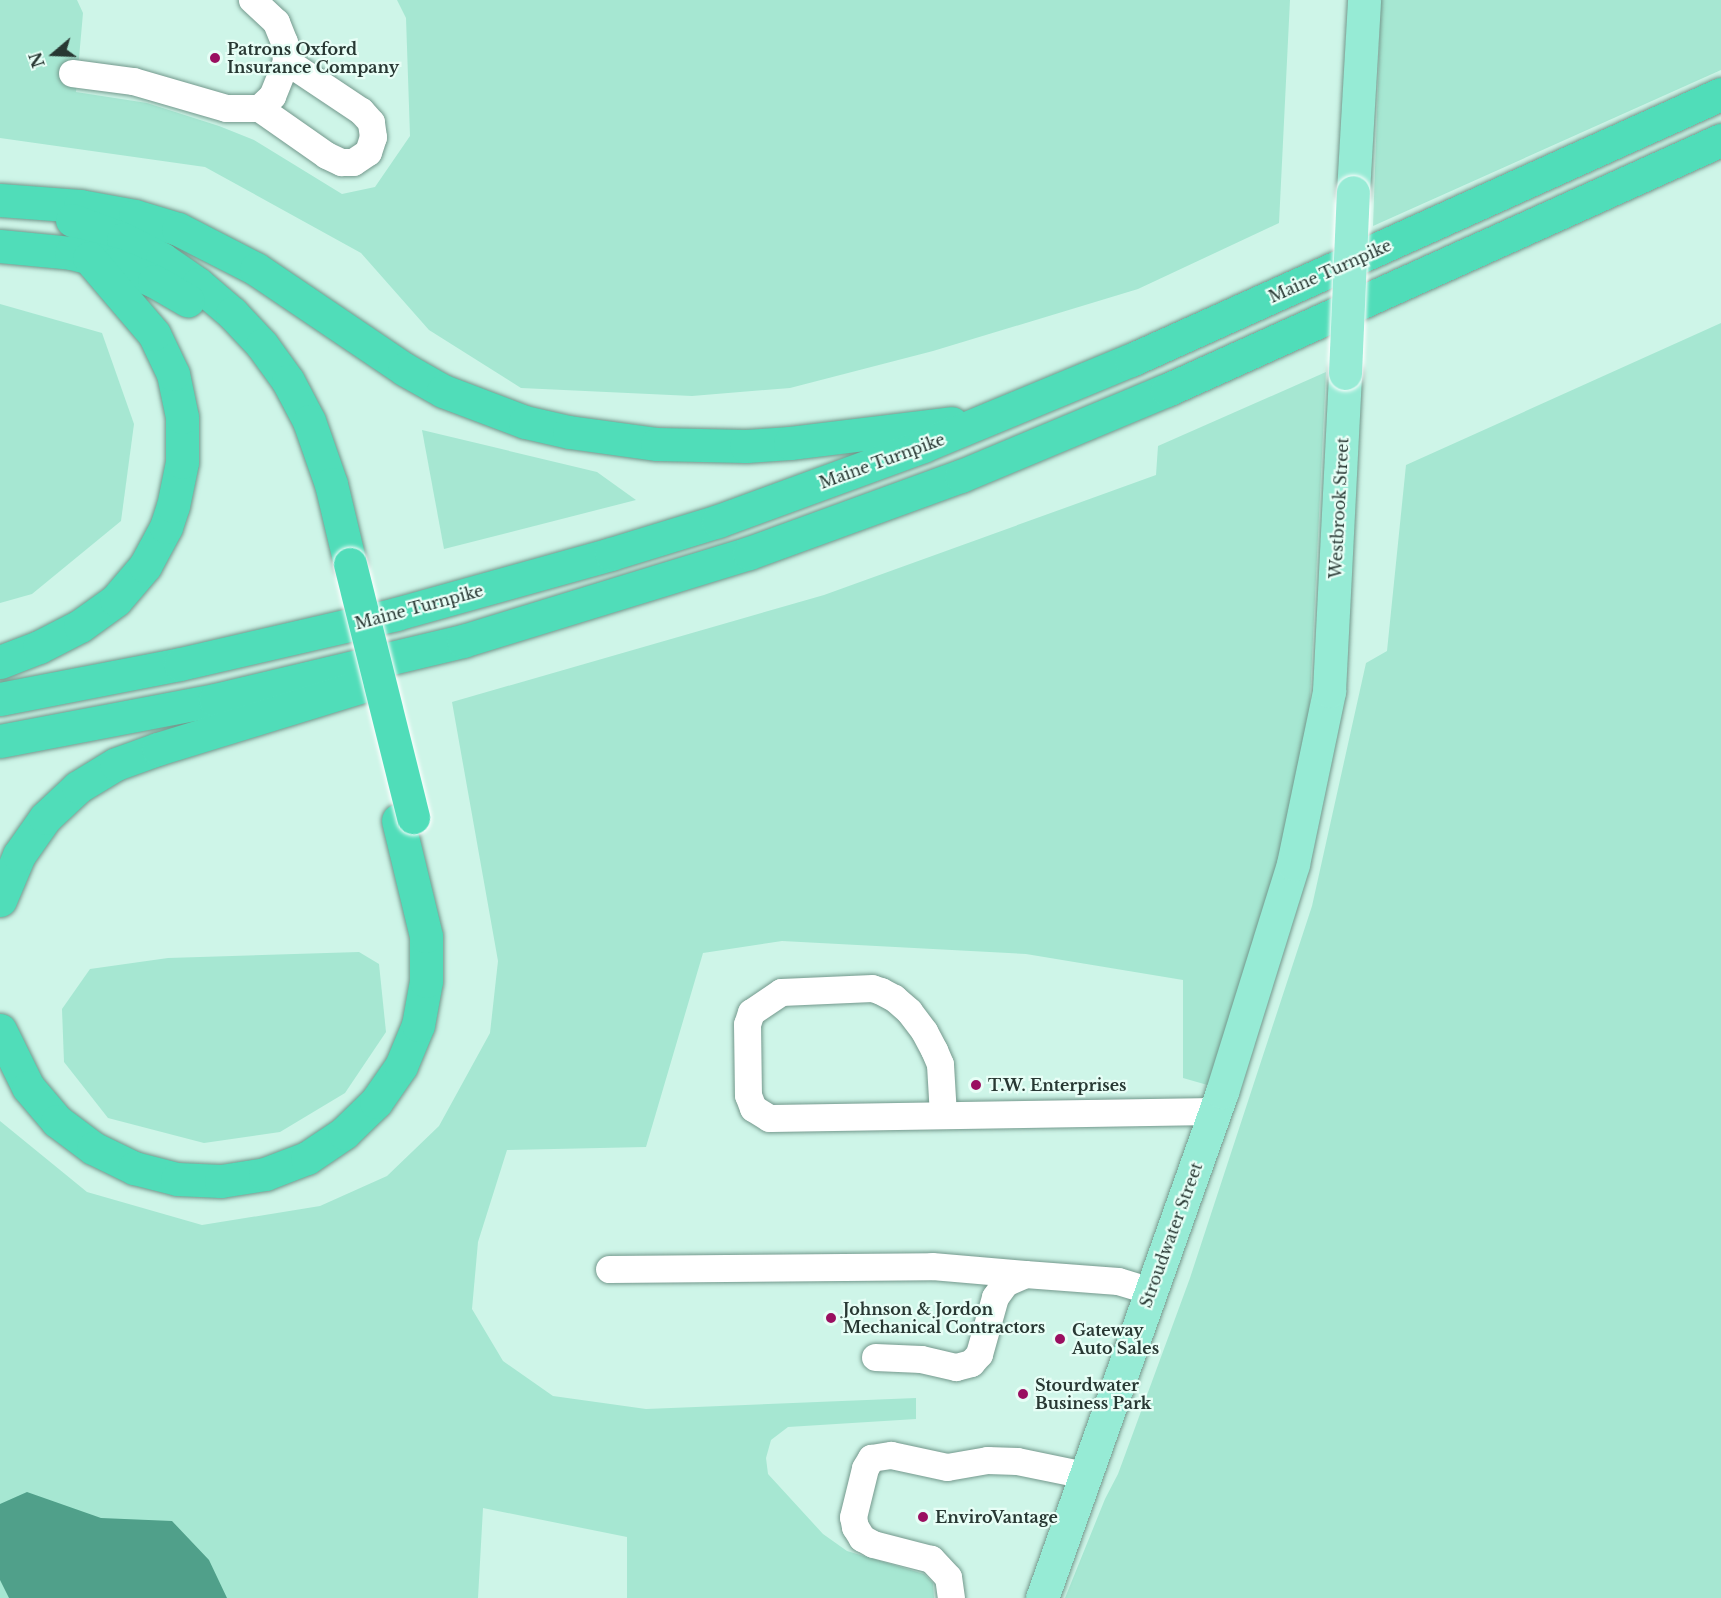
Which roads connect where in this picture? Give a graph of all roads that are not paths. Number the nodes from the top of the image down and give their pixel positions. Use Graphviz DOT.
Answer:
graph roads {
  1 [pos="252,0"];
  2 [pos="1364,0"];
  3 [pos="286,61"];
  4 [pos="72,73"];
  5 [pos="1721,94"];
  6 [pos="259,108"];
  7 [pos="1721,140"];
  8 [pos="1,200"];
  9 [pos="0,246"];
  10 [pos="89,258"];
  11 [pos="992,419"];
  12 [pos="343,566"];
  13 [pos="464,641"];
  14 [pos="0,662"];
  15 [pos="0,699"];
  16 [pos="0,741"];
  17 [pos="406,819"];
  18 [pos="0,900"];
  19 [pos="1250,1007"];
  20 [pos="0,1030"];
  21 [pos="0,1085"];
  22 [pos="1215,1112"];
  23 [pos="943,1115"];
  24 [pos="609,1269"];
  25 [pos="1025,1274"];
  26 [pos="1151,1291"];
  27 [pos="875,1357"];
  28 [pos="1085,1475"];
  29 [pos="951,1598"];
  30 [pos="1042,1598"];
  1 -- 3 [label="lane"];
  2 -- 19 [label="main road, Westbrook Street, bridge"];
  3 -- 6 [label="lane"];
  3 -- 6 [label="lane"];
  4 -- 6 [label="lane"];
  5 -- 11 [label="highway, Maine Turnpike"];
  7 -- 13 [label="highway"];
  8 -- 11 [label="highway"];
  8 -- 12 [label="highway"];
  9 -- 10 [label="highway"];
  10 -- 12 [label="highway"];
  10 -- 14 [label="highway"];
  11 -- 15 [label="highway, Maine Turnpike"];
  12 -- 17 [label="highway"];
  13 -- 16 [label="highway"];
  13 -- 18 [label="highway"];
  17 -- 20 [label="highway"];
  17 -- 21 [label="highway"];
  19 -- 22 [label="main road, Stroudwater Street"];
  22 -- 23 [label="lane"];
  22 -- 26 [label="main road, Stroudwater Street"];
  23 -- 23 [label="lane"];
  24 -- 25 [label="lane"];
  25 -- 26 [label="lane"];
  25 -- 27 [label="lane"];
  26 -- 28 [label="main road, Stroudwater Street"];
  28 -- 29 [label="lane"];
  28 -- 30 [label="main road, Stroudwater Street"];
}
